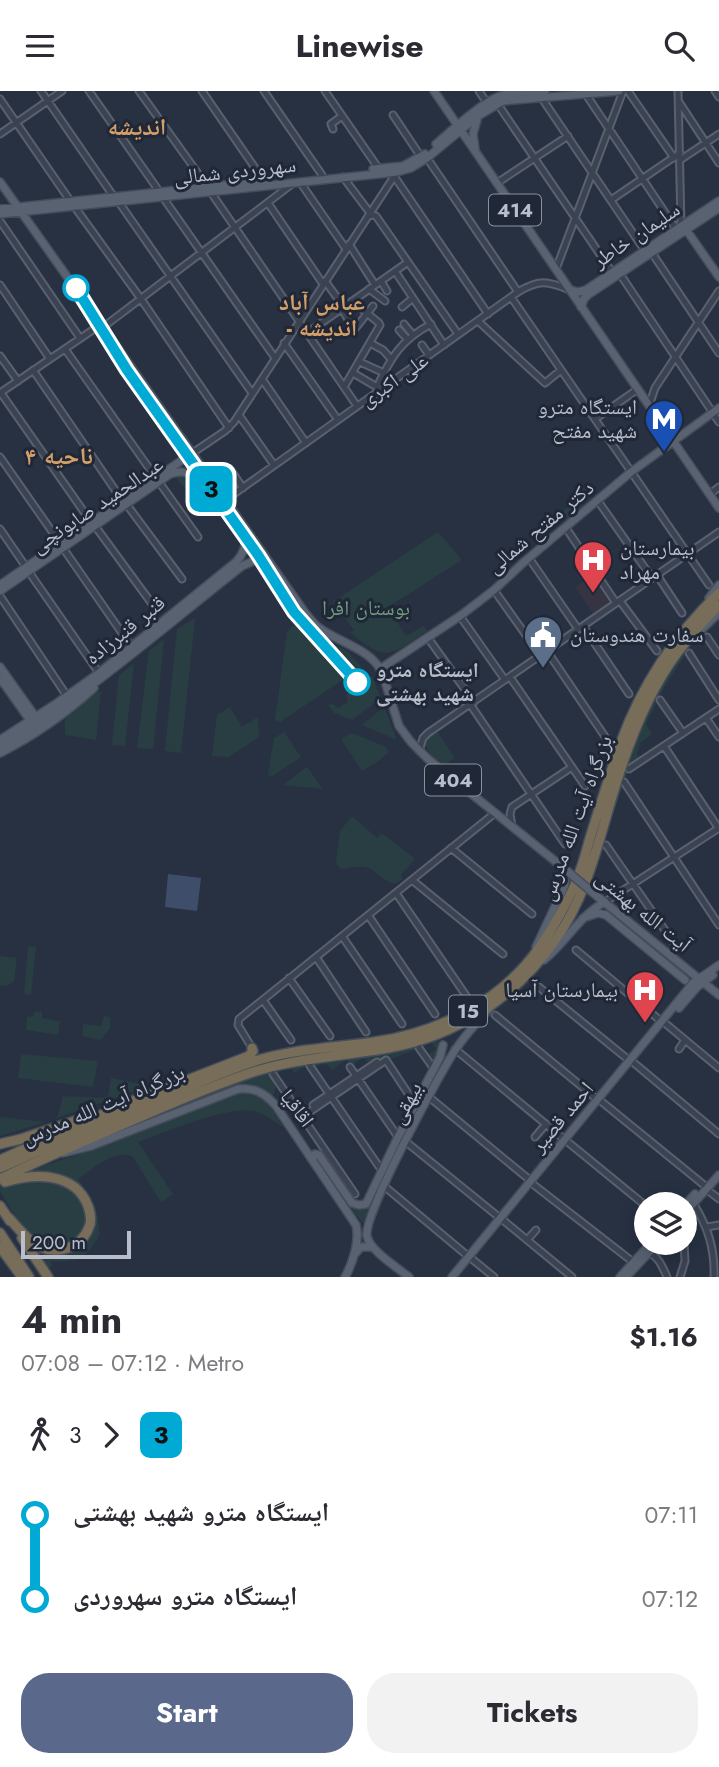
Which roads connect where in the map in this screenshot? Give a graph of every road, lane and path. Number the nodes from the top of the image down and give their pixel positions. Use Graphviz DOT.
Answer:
graph roads {
  1 [pos="41,91"];
  2 [pos="62,91"];
  3 [pos="89,91"];
  4 [pos="139,91"];
  5 [pos="202,91"];
  6 [pos="264,91"];
  7 [pos="326,91"];
  8 [pos="434,91"];
  9 [pos="479,91"];
  10 [pos="621,91"];
  11 [pos="628,91"];
  12 [pos="678,91"];
  13 [pos="715,91"];
  14 [pos="520,92"];
  15 [pos="542,93"];
  16 [pos="585,93"];
  17 [pos="719,97"];
  18 [pos="0,99"];
  19 [pos="48,101"];
  20 [pos="679,102"];
  21 [pos="487,103"];
  22 [pos="497,103"];
  23 [pos="393,115"];
  24 [pos="342,116"];
  25 [pos="478,116"];
  26 [pos="16,123"];
  27 [pos="458,128"];
  28 [pos="333,129"];
  29 [pos="608,129"];
  30 [pos="0,134"];
  31 [pos="719,134"];
  32 [pos="568,136"];
  33 [pos="706,143"];
  34 [pos="476,153"];
  35 [pos="678,157"];
  36 [pos="424,158"];
  37 [pos="534,158"];
  38 [pos="719,163"];
  39 [pos="379,169"];
  40 [pos="592,172"];
  41 [pos="322,175"];
  42 [pos="395,175"];
  43 [pos="344,177"];
  44 [pos="642,179"];
  45 [pos="264,181"];
  46 [pos="0,182"];
  47 [pos="297,183"];
  48 [pos="497,183"];
  49 [pos="209,189"];
  50 [pos="160,194"];
  51 [pos="116,199"];
  52 [pos="611,200"];
  53 [pos="719,201"];
  54 [pos="268,203"];
  55 [pos="73,204"];
  56 [pos="719,208"];
  57 [pos="19,210"];
  58 [pos="0,211"];
  59 [pos="368,214"];
  60 [pos="376,216"];
  61 [pos="575,217"];
  62 [pos="0,221"];
  63 [pos="235,227"];
  64 [pos="681,228"];
  65 [pos="347,246"];
  66 [pos="648,252"];
  67 [pos="201,253"];
  68 [pos="408,262"];
  69 [pos="556,269"];
  70 [pos="395,271"];
  71 [pos="616,273"];
  72 [pos="170,276"];
  73 [pos="719,277"];
  74 [pos="381,281"];
  75 [pos="324,282"];
  76 [pos="0,285"];
  77 [pos="372,287"];
  78 [pos="570,290"];
  79 [pos="387,291"];
  80 [pos="719,291"];
  81 [pos="518,292"];
  82 [pos="413,297"];
  83 [pos="512,297"];
  84 [pos="141,299"];
  85 [pos="352,301"];
  86 [pos="385,301"];
  87 [pos="373,306"];
  88 [pos="402,307"];
  89 [pos="582,307"];
  90 [pos="343,308"];
  91 [pos="368,314"];
  92 [pos="488,314"];
  93 [pos="478,321"];
  94 [pos="299,322"];
  95 [pos="698,322"];
  96 [pos="404,324"];
  97 [pos="431,324"];
  98 [pos="101,326"];
  99 [pos="399,330"];
  100 [pos="307,333"];
  101 [pos="376,333"];
  102 [pos="458,334"];
  103 [pos="410,337"];
  104 [pos="80,338"];
  105 [pos="384,338"];
  106 [pos="284,343"];
  107 [pos="370,343"];
  108 [pos="422,345"];
  109 [pos="444,345"];
  110 [pos="65,349"];
  111 [pos="719,353"];
  112 [pos="429,355"];
  113 [pos="0,356"];
  114 [pos="676,357"];
  115 [pos="275,358"];
  116 [pos="50,359"];
  117 [pos="390,361"];
  118 [pos="359,362"];
  119 [pos="33,370"];
  120 [pos="561,370"];
  121 [pos="353,373"];
  122 [pos="384,373"];
  123 [pos="403,374"];
  124 [pos="262,379"];
  125 [pos="18,381"];
  126 [pos="344,387"];
  127 [pos="655,388"];
  128 [pos="638,390"];
  129 [pos="0,393"];
  130 [pos="252,393"];
  131 [pos="357,406"];
  132 [pos="651,409"];
  133 [pos="716,410"];
  134 [pos="239,415"];
  135 [pos="595,419"];
  136 [pos="338,420"];
  137 [pos="719,422"];
  138 [pos="229,428"];
  139 [pos="673,440"];
  140 [pos="306,443"];
  141 [pos="191,454"];
  142 [pos="0,457"];
  143 [pos="274,465"];
  144 [pos="230,470"];
  145 [pos="631,472"];
  146 [pos="157,480"];
  147 [pos="719,487"];
  148 [pos="243,488"];
  149 [pos="216,490"];
  150 [pos="710,494"];
  151 [pos="224,501"];
  152 [pos="598,501"];
  153 [pos="125,502"];
  154 [pos="719,508"];
  155 [pos="93,524"];
  156 [pos="244,528"];
  157 [pos="565,528"];
  158 [pos="0,529"];
  159 [pos="719,532"];
  160 [pos="198,537"];
  161 [pos="62,546"];
  162 [pos="688,553"];
  163 [pos="529,558"];
  164 [pos="268,561"];
  165 [pos="27,569"];
  166 [pos="654,577"];
  167 [pos="182,579"];
  168 [pos="0,585"];
  169 [pos="709,585"];
  170 [pos="719,585"];
  171 [pos="494,590"];
  172 [pos="719,593"];
  173 [pos="0,594"];
  174 [pos="618,602"];
  175 [pos="719,605"];
  176 [pos="155,608"];
  177 [pos="682,613"];
  178 [pos="719,613"];
  179 [pos="460,616"];
  180 [pos="581,628"];
  181 [pos="707,637"];
  182 [pos="428,638"];
  183 [pos="670,647"];
  184 [pos="133,649"];
  185 [pos="687,649"];
  186 [pos="547,651"];
  187 [pos="657,651"];
  188 [pos="719,655"];
  189 [pos="540,656"];
  190 [pos="117,666"];
  191 [pos="0,667"];
  192 [pos="380,669"];
  193 [pos="99,673"];
  194 [pos="0,678"];
  195 [pos="508,678"];
  196 [pos="629,694"];
  197 [pos="67,696"];
  198 [pos="660,700"];
  199 [pos="719,700"];
  200 [pos="472,703"];
  201 [pos="719,709"];
  202 [pos="706,718"];
  203 [pos="35,722"];
  204 [pos="682,733"];
  205 [pos="719,737"];
  206 [pos="0,740"];
  207 [pos="608,741"];
  208 [pos="664,746"];
  209 [pos="0,747"];
  210 [pos="419,751"];
  211 [pos="0,753"];
  212 [pos="572,767"];
  213 [pos="629,769"];
  214 [pos="624,782"];
  215 [pos="585,786"];
  216 [pos="531,794"];
  217 [pos="495,813"];
  218 [pos="512,825"];
  219 [pos="719,829"];
  220 [pos="565,844"];
  221 [pos="606,845"];
  222 [pos="451,848"];
  223 [pos="675,858"];
  224 [pos="560,866"];
  225 [pos="412,880"];
  226 [pos="634,885"];
  227 [pos="396,893"];
  228 [pos="606,902"];
  229 [pos="532,914"];
  230 [pos="368,915"];
  231 [pos="583,918"];
  232 [pos="629,921"];
  233 [pos="719,925"];
  234 [pos="342,936"];
  235 [pos="631,936"];
  236 [pos="678,949"];
  237 [pos="576,950"];
  238 [pos="666,952"];
  239 [pos="503,954"];
  240 [pos="534,954"];
  241 [pos="654,955"];
  242 [pos="316,957"];
  243 [pos="677,960"];
  244 [pos="719,965"];
  245 [pos="535,967"];
  246 [pos="719,971"];
  247 [pos="289,978"];
  248 [pos="685,980"];
  249 [pos="701,980"];
  250 [pos="540,987"];
  251 [pos="684,994"];
  252 [pos="719,995"];
  253 [pos="467,997"];
  254 [pos="263,1000"];
  255 [pos="497,1002"];
  256 [pos="435,1014"];
  257 [pos="495,1014"];
  258 [pos="664,1023"];
  259 [pos="402,1024"];
  260 [pos="366,1032"];
  261 [pos="330,1036"];
  262 [pos="291,1040"];
  263 [pos="685,1040"];
  264 [pos="443,1045"];
  265 [pos="252,1048"];
  266 [pos="419,1048"];
  267 [pos="455,1049"];
  268 [pos="679,1049"];
  269 [pos="444,1060"];
  270 [pos="632,1062"];
  271 [pos="310,1066"];
  272 [pos="350,1067"];
  273 [pos="719,1068"];
  274 [pos="434,1069"];
  275 [pos="273,1074"];
  276 [pos="357,1077"];
  277 [pos="202,1081"];
  278 [pos="152,1094"];
  279 [pos="330,1096"];
  280 [pos="429,1097"];
  281 [pos="600,1101"];
  282 [pos="130,1102"];
  283 [pos="419,1106"];
  284 [pos="301,1115"];
  285 [pos="545,1124"];
  286 [pos="719,1133"];
  287 [pos="535,1137"];
  288 [pos="402,1139"];
  289 [pos="567,1141"];
  290 [pos="0,1144"];
  291 [pos="49,1156"];
  292 [pos="312,1159"];
  293 [pos="0,1160"];
  294 [pos="0,1168"];
  295 [pos="719,1168"];
  296 [pos="382,1171"];
  297 [pos="719,1175"];
  298 [pos="0,1181"];
  299 [pos="533,1183"];
  300 [pos="384,1186"];
  301 [pos="705,1187"];
  302 [pos="355,1194"];
  303 [pos="697,1194"];
  304 [pos="634,1196"];
  305 [pos="697,1198"];
  306 [pos="719,1199"];
  307 [pos="359,1205"];
  308 [pos="0,1206"];
  309 [pos="697,1210"];
  310 [pos="0,1211"];
  311 [pos="9,1218"];
  312 [pos="502,1220"];
  313 [pos="369,1223"];
  314 [pos="719,1225"];
  315 [pos="356,1227"];
  316 [pos="707,1227"];
  317 [pos="536,1230"];
  318 [pos="0,1233"];
  319 [pos="527,1240"];
  320 [pos="373,1247"];
  321 [pos="0,1248"];
  322 [pos="354,1255"];
  323 [pos="640,1255"];
  324 [pos="646,1255"];
  325 [pos="654,1255"];
  326 [pos="685,1255"];
  327 [pos="471,1258"];
  328 [pos="633,1262"];
  329 [pos="351,1267"];
  330 [pos="22,1277"];
  331 [pos="29,1277"];
  332 [pos="42,1277"];
  333 [pos="48,1277"];
  334 [pos="345,1277"];
  335 [pos="351,1277"];
  336 [pos="409,1277"];
  337 [pos="452,1277"];
  338 [pos="458,1277"];
  339 [pos="494,1277"];
  340 [pos="572,1277"];
  341 [pos="620,1277"];
  342 [pos="626,1277"];
  343 [pos="667,1277"];
  344 [pos="680,1277"];
  345 [pos="717,1277"];
  1 -- 19 [label="street"];
  2 -- 19 [label="street"];
  3 -- 50 [label="street"];
  4 -- 49 [label="street"];
  5 -- 45 [label="street"];
  6 -- 41 [label="street"];
  7 -- 24 [label="street"];
  8 -- 27 [label="main road, 414"];
  9 -- 21 [label="street"];
  10 -- 16 [label="main road"];
  10 -- 29 [label="street"];
  11 -- 35 [label="street"];
  12 -- 20 [label="street"];
  13 -- 17 [label="street"];
  14 -- 15 [label="main road"];
  14 -- 21 [label="main road"];
  15 -- 16 [label="main road"];
  15 -- 22 [label="main road"];
  15 -- 32 [label="street"];
  16 -- 29 [label="street"];
  18 -- 26 [label="street"];
  19 -- 26 [label="street"];
  19 -- 51 [label="street"];
  20 -- 33 [label="street"];
  20 -- 35 [label="street"];
  21 -- 27 [label="main road"];
  22 -- 25 [label="main road"];
  22 -- 37 [label="street"];
  23 -- 36 [label="street"];
  24 -- 28 [label="street"];
  24 -- 39 [label="street"];
  25 -- 27 [label="main road"];
  25 -- 34 [label="main road"];
  26 -- 30 [label="street"];
  26 -- 55 [label="street"];
  27 -- 34 [label="main road, 414"];
  27 -- 36 [label="main road, سهروردی شمالی"];
  29 -- 40 [label="street"];
  29 -- 44 [label="street"];
  31 -- 33 [label="street"];
  32 -- 37 [label="street"];
  32 -- 40 [label="street"];
  33 -- 35 [label="street"];
  33 -- 38 [label="street"];
  34 -- 48 [label="main road, 414"];
  35 -- 44 [label="street"];
  35 -- 64 [label="street"];
  36 -- 39 [label="main road, سهروردی شمالی"];
  36 -- 42 [label="main road, سهروردی شمالی"];
  36 -- 81 [label="street"];
  37 -- 48 [label="street"];
  37 -- 61 [label="street"];
  39 -- 41 [label="main road, سهروردی شمالی"];
  40 -- 52 [label="street"];
  40 -- 61 [label="street"];
  41 -- 45 [label="main road, سهروردی شمالی"];
  42 -- 43 [label="main road, سهروردی شمالی"];
  42 -- 59 [label="street"];
  42 -- 60 [label="street"];
  42 -- 92 [label="street"];
  43 -- 47 [label="main road, سهروردی شمالی"];
  43 -- 59 [label="street"];
  44 -- 52 [label="street"];
  44 -- 64 [label="street"];
  45 -- 49 [label="main road, سهروردی شمالی"];
  46 -- 57 [label="main road"];
  47 -- 49 [label="main road, سهروردی شمالی"];
  47 -- 54 [label="street"];
  47 -- 65 [label="street"];
  48 -- 69 [label="main road, 414"];
  49 -- 50 [label="main road, سهروردی شمالی"];
  49 -- 63 [label="street"];
  50 -- 51 [label="main road, سهروردی شمالی"];
  50 -- 67 [label="street"];
  51 -- 55 [label="main road, سهروردی شمالی"];
  51 -- 72 [label="street"];
  52 -- 66 [label="street"];
  53 -- 64 [label="main road, سلیمان خاطر"];
  54 -- 63 [label="street"];
  54 -- 75 [label="street"];
  55 -- 57 [label="main road, سهروردی شمالی"];
  55 -- 84 [label="street"];
  56 -- 64 [label="main road, سلیمان خاطر"];
  57 -- 58 [label="main road, سهروردی شمالی"];
  57 -- 98 [label="main road"];
  59 -- 60 [label="street"];
  59 -- 65 [label="street"];
  60 -- 68 [label="street"];
  61 -- 69 [label="street"];
  61 -- 71 [label="street"];
  62 -- 104 [label="street"];
  63 -- 67 [label="street"];
  63 -- 94 [label="street"];
  64 -- 66 [label="main road, سلیمان خاطر"];
  64 -- 73 [label="main road"];
  65 -- 75 [label="street"];
  65 -- 77 [label="street"];
  66 -- 71 [label="main road, سلیمان خاطر"];
  66 -- 95 [label="street"];
  67 -- 72 [label="street"];
  67 -- 115 [label="street"];
  68 -- 70 [label="street"];
  68 -- 102 [label="street"];
  69 -- 78 [label="main road, 414"];
  70 -- 74 [label="street"];
  70 -- 82 [label="street"];
  71 -- 78 [label="main road, سلیمان خاطر"];
  71 -- 89 [label="main road, سلیمان خاطر"];
  71 -- 114 [label="street"];
  72 -- 84 [label="street"];
  72 -- 130 [label="street"];
  74 -- 77 [label="street"];
  74 -- 79 [label="street"];
  75 -- 90 [label="street"];
  75 -- 94 [label="street"];
  76 -- 116 [label="street"];
  77 -- 85 [label="street"];
  77 -- 86 [label="street"];
  78 -- 81 [label="street, علی‌ اکبری"];
  78 -- 89 [label="main road, 414"];
  80 -- 95 [label="street"];
  81 -- 83 [label="street, علی‌ اکبری"];
  82 -- 88 [label="street"];
  82 -- 97 [label="street"];
  83 -- 92 [label="street, علی‌ اکبری"];
  83 -- 120 [label="street"];
  84 -- 98 [label="street"];
  84 -- 138 [label="street"];
  85 -- 90 [label="street"];
  85 -- 91 [label="street"];
  87 -- 91 [label="street"];
  89 -- 128 [label="main road, 414"];
  90 -- 91 [label="street"];
  90 -- 100 [label="street"];
  91 -- 101 [label="street"];
  92 -- 93 [label="street, علی‌ اکبری"];
  93 -- 102 [label="street, علی‌ اکبری"];
  93 -- 120 [label="street"];
  94 -- 100 [label="street"];
  94 -- 106 [label="street"];
  95 -- 111 [label="street"];
  95 -- 114 [label="street"];
  96 -- 103 [label="street"];
  97 -- 103 [label="street"];
  97 -- 109 [label="street"];
  98 -- 104 [label="street"];
  98 -- 141 [label="main road"];
  99 -- 103 [label="street"];
  100 -- 126 [label="street"];
  101 -- 105 [label="street"];
  101 -- 107 [label="street"];
  102 -- 109 [label="street, علی‌ اکبری"];
  103 -- 117 [label="street"];
  104 -- 110 [label="street"];
  106 -- 115 [label="street"];
  106 -- 136 [label="street"];
  107 -- 117 [label="street"];
  107 -- 118 [label="street"];
  108 -- 112 [label="street"];
  109 -- 112 [label="street, علی‌ اکبری"];
  110 -- 116 [label="street"];
  110 -- 146 [label="street"];
  112 -- 123 [label="street, علی‌ اکبری"];
  113 -- 125 [label="street"];
  114 -- 127 [label="street"];
  114 -- 133 [label="street"];
  115 -- 124 [label="street"];
  116 -- 119 [label="street"];
  117 -- 122 [label="street"];
  117 -- 123 [label="street"];
  118 -- 121 [label="street"];
  118 -- 122 [label="street"];
  119 -- 125 [label="street"];
  119 -- 153 [label="street"];
  120 -- 135 [label="street"];
  121 -- 122 [label="street"];
  121 -- 126 [label="street"];
  123 -- 131 [label="street, علی‌ اکبری"];
  124 -- 130 [label="street"];
  124 -- 140 [label="street"];
  125 -- 129 [label="street"];
  126 -- 131 [label="street"];
  127 -- 128 [label="street"];
  127 -- 132 [label="street"];
  128 -- 132 [label="main road, 414"];
  128 -- 135 [label="street"];
  129 -- 155 [label="street"];
  130 -- 134 [label="street"];
  131 -- 136 [label="street, علی‌ اکبری"];
  132 -- 139 [label="main road, 414"];
  133 -- 137 [label="street"];
  133 -- 139 [label="main road, دکتر مفتح شمالی"];
  134 -- 138 [label="street"];
  134 -- 143 [label="street"];
  135 -- 145 [label="street"];
  136 -- 140 [label="street, علی‌ اکبری"];
  138 -- 141 [label="street"];
  139 -- 145 [label="main road, دکتر مفتح شمالی"];
  139 -- 150 [label="main road, 414"];
  140 -- 143 [label="street, علی‌ اکبری"];
  141 -- 146 [label="main road, عبدالحمید صابونچی"];
  141 -- 149 [label="main road"];
  142 -- 161 [label="street"];
  143 -- 148 [label="street, علی‌ اکبری"];
  144 -- 148 [label="street"];
  145 -- 152 [label="main road, دکتر مفتح شمالی"];
  145 -- 162 [label="street"];
  146 -- 149 [label="main road, عبدالحمید صابونچی"];
  146 -- 153 [label="main road, عبدالحمید صابونچی"];
  146 -- 160 [label="street"];
  147 -- 150 [label="street"];
  148 -- 151 [label="street, علی‌ اکبری"];
  149 -- 151 [label="main road"];
  150 -- 154 [label="main road, 414"];
  151 -- 156 [label="main road"];
  152 -- 157 [label="main road, دکتر مفتح شمالی"];
  152 -- 166 [label="street"];
  153 -- 155 [label="main road, عبدالحمید صابونچی"];
  153 -- 167 [label="street"];
  155 -- 161 [label="main road, عبدالحمید صابونچی"];
  155 -- 176 [label="street"];
  156 -- 164 [label="main road"];
  156 -- 184 [label="main road, قنبر قنبرزاده"];
  157 -- 163 [label="main road, دکتر مفتح شمالی"];
  157 -- 174 [label="street"];
  158 -- 165 [label="street"];
  159 -- 162 [label="street"];
  161 -- 165 [label="main road, عبدالحمید صابونچی"];
  161 -- 184 [label="street"];
  162 -- 166 [label="street"];
  162 -- 169 [label="street"];
  163 -- 171 [label="main road, دکتر مفتح شمالی"];
  163 -- 180 [label="street"];
  164 -- 184 [label="main road, قنبر قنبرزاده"];
  164 -- 192 [label="main road"];
  165 -- 168 [label="main road, عبدالحمید صابونچی"];
  165 -- 173 [label="main road, عبدالحمید صابونچی"];
  165 -- 193 [label="street"];
  166 -- 174 [label="street"];
  166 -- 177 [label="street"];
  170 -- 183 [label="main road"];
  171 -- 179 [label="main road, دکتر مفتح شمالی"];
  171 -- 189 [label="street"];
  172 -- 183 [label="highway, بزرگراه آیت الله مدرس / 15"];
  173 -- 197 [label="street"];
  174 -- 180 [label="street"];
  174 -- 187 [label="street"];
  175 -- 185 [label="highway, بزرگراه آیت الله مدرس / 15"];
  178 -- 185 [label="main road"];
  179 -- 182 [label="main road, دکتر مفتح شمالی"];
  179 -- 195 [label="street"];
  180 -- 186 [label="street"];
  180 -- 196 [label="street"];
  181 -- 188 [label="street"];
  182 -- 192 [label="main road, دکتر مفتح شمالی"];
  182 -- 200 [label="street"];
  183 -- 240 [label="highway, بزرگراه آیت الله مدرس / 15"];
  184 -- 190 [label="main road, قنبر قنبرزاده"];
  184 -- 193 [label="main road, قنبر قنبرزاده"];
  185 -- 199 [label="street"];
  185 -- 245 [label="highway, بزرگراه آیت الله مدرس / 15"];
  186 -- 189 [label="street"];
  186 -- 207 [label="street"];
  189 -- 195 [label="street"];
  190 -- 203 [label="main road, قنبر قنبرزاده"];
  190 -- 211 [label="main road"];
  191 -- 203 [label="main road"];
  192 -- 210 [label="main road, آیت الله بهشتی / 404"];
  193 -- 197 [label="main road, قنبر قنبرزاده"];
  194 -- 203 [label="main road"];
  195 -- 200 [label="street"];
  195 -- 212 [label="street"];
  197 -- 203 [label="main road, قنبر قنبرزاده"];
  198 -- 204 [label="street"];
  200 -- 210 [label="street"];
  200 -- 216 [label="street"];
  201 -- 202 [label="street"];
  202 -- 204 [label="street"];
  202 -- 205 [label="street"];
  203 -- 206 [label="main road, قنبر قنبرزاده"];
  203 -- 209 [label="main road, قنبر قنبرزاده"];
  204 -- 208 [label="street"];
  208 -- 213 [label="street"];
  208 -- 219 [label="street"];
  210 -- 217 [label="main road, آیت الله بهشتی / 404"];
  212 -- 215 [label="street"];
  212 -- 216 [label="street"];
  214 -- 223 [label="street"];
  216 -- 218 [label="street"];
  216 -- 220 [label="street"];
  217 -- 218 [label="main road, آیت الله بهشتی / 404"];
  217 -- 222 [label="street"];
  218 -- 224 [label="main road, آیت الله بهشتی / 404"];
  219 -- 223 [label="street"];
  221 -- 226 [label="street"];
  222 -- 225 [label="street"];
  222 -- 229 [label="street"];
  223 -- 226 [label="street"];
  223 -- 233 [label="street"];
  224 -- 228 [label="main road, آیت الله بهشتی / 404, bridge"];
  224 -- 240 [label="main road"];
  225 -- 227 [label="street"];
  225 -- 239 [label="street"];
  226 -- 228 [label="street"];
  226 -- 236 [label="street"];
  227 -- 230 [label="street"];
  227 -- 253 [label="street"];
  228 -- 231 [label="main road"];
  228 -- 232 [label="main road, آیت الله بهشتی / 404"];
  230 -- 234 [label="street"];
  230 -- 256 [label="street"];
  231 -- 235 [label="main road"];
  231 -- 245 [label="main road"];
  232 -- 235 [label="main road"];
  232 -- 238 [label="main road, آیت الله بهشتی / 404"];
  234 -- 242 [label="street"];
  234 -- 259 [label="street"];
  235 -- 241 [label="main road"];
  237 -- 258 [label="street"];
  238 -- 241 [label="main road"];
  238 -- 243 [label="main road, آیت الله بهشتی / 404"];
  240 -- 277 [label="highway, بزرگراه آیت الله مدرس / 15"];
  241 -- 248 [label="main road"];
  242 -- 247 [label="street"];
  242 -- 260 [label="street"];
  243 -- 248 [label="main road"];
  243 -- 249 [label="main road, آیت الله بهشتی / 404"];
  244 -- 249 [label="main road"];
  245 -- 255 [label="highway, بزرگراه آیت الله مدرس / 15"];
  246 -- 249 [label="main road"];
  247 -- 254 [label="street"];
  247 -- 261 [label="street"];
  248 -- 251 [label="main road"];
  249 -- 251 [label="main road, احمد قصیر"];
  249 -- 252 [label="main road, آیت الله بهشتی / 404"];
  249 -- 258 [label="main road, احمد قصیر"];
  250 -- 270 [label="street"];
  251 -- 258 [label="main road, احمد قصیر"];
  254 -- 262 [label="street"];
  254 -- 265 [label="street"];
  255 -- 267 [label="main road, بیهقی"];
  255 -- 291 [label="highway, بزرگراه آیت الله مدرس / 15"];
  257 -- 281 [label="street"];
  258 -- 263 [label="street"];
  258 -- 270 [label="main road, احمد قصیر"];
  263 -- 268 [label="street"];
  263 -- 273 [label="street"];
  264 -- 269 [label="main road, بیهقی"];
  265 -- 278 [label="highway"];
  266 -- 274 [label="street"];
  267 -- 269 [label="main road, بیهقی"];
  267 -- 285 [label="street"];
  269 -- 274 [label="main road, بیهقی"];
  269 -- 280 [label="main road, بیهقی"];
  270 -- 281 [label="main road, احمد قصیر"];
  270 -- 286 [label="street"];
  271 -- 279 [label="street"];
  272 -- 276 [label="street"];
  274 -- 283 [label="main road, بیهقی"];
  275 -- 284 [label="street"];
  276 -- 279 [label="street"];
  276 -- 283 [label="street"];
  276 -- 288 [label="street"];
  277 -- 278 [label="highway"];
  277 -- 294 [label="highway, بزرگراه آیت الله مدرس / 15"];
  278 -- 282 [label="highway"];
  279 -- 284 [label="street"];
  279 -- 296 [label="street"];
  280 -- 283 [label="main road, بیهقی"];
  280 -- 299 [label="street"];
  281 -- 289 [label="main road, احمد قصیر"];
  281 -- 301 [label="street"];
  282 -- 290 [label="highway"];
  282 -- 293 [label="highway"];
  283 -- 288 [label="main road, بیهقی"];
  284 -- 302 [label="street"];
  285 -- 287 [label="street"];
  285 -- 289 [label="street"];
  288 -- 296 [label="main road, بیهقی"];
  288 -- 300 [label="main road, بیهقی"];
  288 -- 312 [label="street"];
  289 -- 299 [label="main road, احمد قصیر"];
  289 -- 304 [label="street"];
  291 -- 292 [label="main road, اقاقیا"];
  291 -- 298 [label="highway, بزرگراه آیت الله مدرس / 15"];
  292 -- 307 [label="main road, اقاقیا"];
  292 -- 315 [label="main road, اقاقیا"];
  295 -- 301 [label="main road"];
  296 -- 307 [label="main road, بیهقی"];
  297 -- 301 [label="main road"];
  298 -- 311 [label="highway"];
  299 -- 312 [label="main road, احمد قصیر"];
  299 -- 328 [label="street"];
  300 -- 313 [label="main road, بیهقی"];
  300 -- 327 [label="street"];
  301 -- 303 [label="main road"];
  301 -- 305 [label="main road"];
  301 -- 306 [label="street"];
  308 -- 311 [label="highway"];
  309 -- 316 [label="street"];
  310 -- 332 [label="highway"];
  311 -- 333 [label="highway"];
  312 -- 319 [label="street"];
  312 -- 327 [label="main road, احمد قصیر"];
  313 -- 315 [label="main road"];
  313 -- 320 [label="main road, بیهقی"];
  314 -- 316 [label="street"];
  315 -- 322 [label="main road"];
  316 -- 345 [label="street"];
  317 -- 319 [label="street"];
  318 -- 331 [label="highway"];
  319 -- 340 [label="street"];
  320 -- 322 [label="main road"];
  320 -- 336 [label="main road"];
  321 -- 330 [label="highway"];
  322 -- 329 [label="main road"];
  323 -- 328 [label="main road"];
  324 -- 342 [label="main road"];
  325 -- 343 [label="street"];
  326 -- 344 [label="street"];
  327 -- 337 [label="main road, احمد قصیر"];
  327 -- 338 [label="main road, احمد قصیر"];
  327 -- 339 [label="street"];
  328 -- 341 [label="main road"];
  329 -- 334 [label="main road"];
  329 -- 335 [label="main road"];
}
